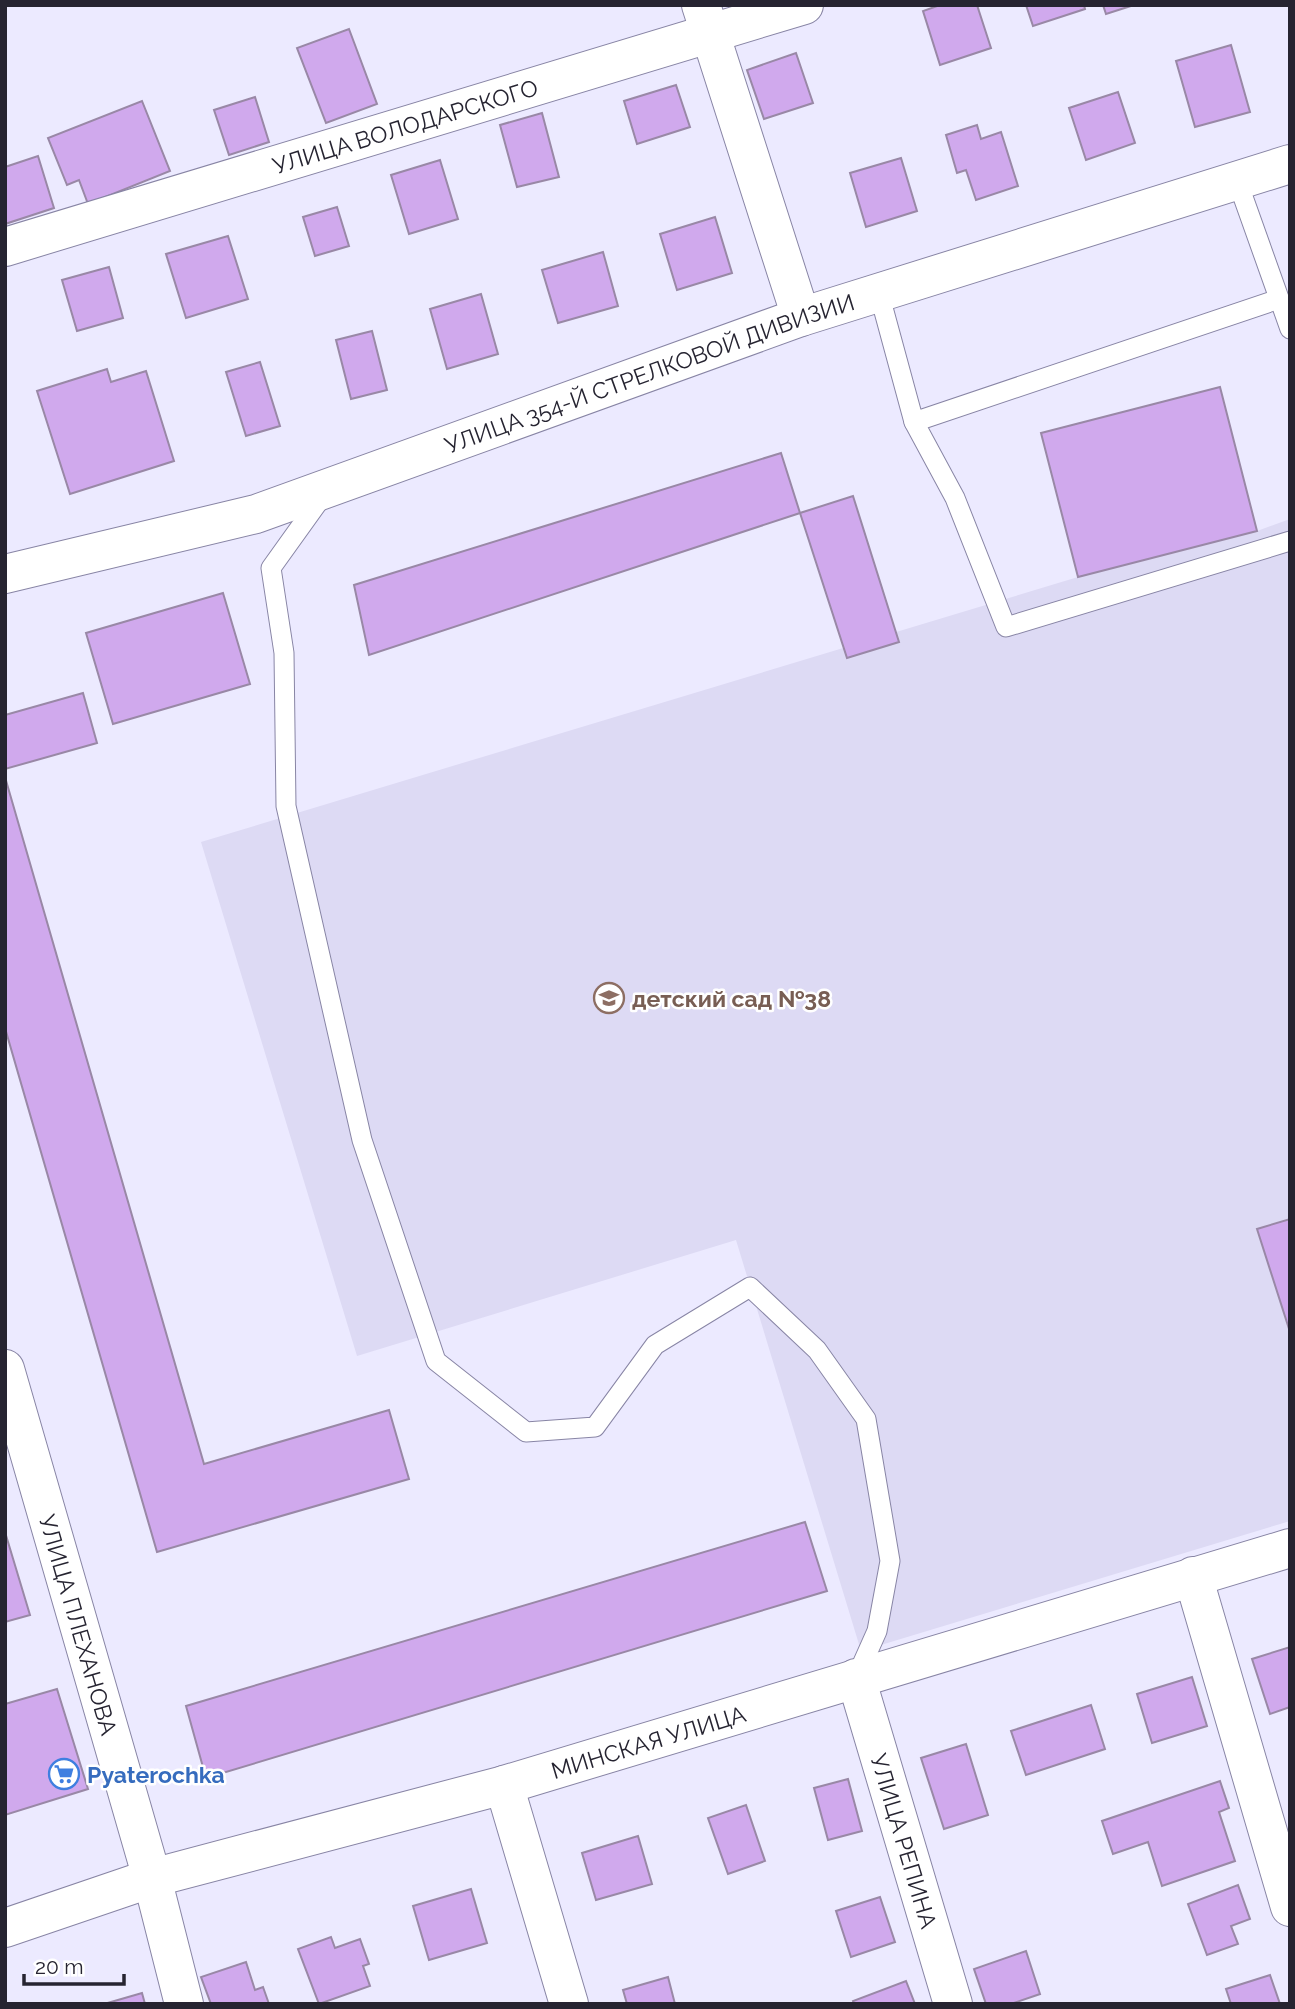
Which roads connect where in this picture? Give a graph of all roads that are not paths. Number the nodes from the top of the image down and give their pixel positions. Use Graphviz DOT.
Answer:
graph roads {
  1 [pos="804,5"];
  2 [pos="706,20"];
  3 [pos="1290,164"];
  4 [pos="1237,180"];
  5 [pos="5,247"];
  6 [pos="879,293"];
  7 [pos="1279,299"];
  8 [pos="801,317"];
  9 [pos="1290,329"];
  10 [pos="914,422"];
  11 [pos="328,488"];
  12 [pos="1290,541"];
  13 [pos="5,574"];
  14 [pos="5,1369"];
  15 [pos="1290,1548"];
  16 [pos="1193,1576"];
  17 [pos="856,1678"];
  18 [pos="504,1785"];
  19 [pos="152,1878"];
  20 [pos="1290,1907"];
  21 [pos="5,1928"];
  22 [pos="184,2004"];
  23 [pos="569,2004"];
  24 [pos="953,2004"];
  1 -- 2 [label="street, УЛИЦА ВОЛОДАРСКОГО"];
  2 -- 5 [label="street, УЛИЦА ВОЛОДАРСКОГО"];
  2 -- 8 [label="street"];
  3 -- 4 [label="street, УЛИЦА 354-Й СТРЕЛКОВОЙ ДИВИЗИИ"];
  4 -- 6 [label="street, УЛИЦА 354-Й СТРЕЛКОВОЙ ДИВИЗИИ"];
  4 -- 7 [label="lane"];
  6 -- 8 [label="street, УЛИЦА 354-Й СТРЕЛКОВОЙ ДИВИЗИИ"];
  6 -- 10 [label="lane"];
  7 -- 9 [label="lane"];
  7 -- 10 [label="lane"];
  8 -- 11 [label="street, УЛИЦА 354-Й СТРЕЛКОВОЙ ДИВИЗИИ"];
  10 -- 12 [label="lane"];
  11 -- 13 [label="street, УЛИЦА 354-Й СТРЕЛКОВОЙ ДИВИЗИИ"];
  11 -- 17 [label="lane"];
  14 -- 19 [label="street, УЛИЦА ПЛЕХАНОВА"];
  15 -- 16 [label="street, МИНСКАЯ УЛИЦА"];
  16 -- 17 [label="street, МИНСКАЯ УЛИЦА"];
  16 -- 20 [label="street"];
  17 -- 18 [label="street, МИНСКАЯ УЛИЦА"];
  17 -- 24 [label="street, УЛИЦА РЕПИНА"];
  18 -- 19 [label="street, МИНСКАЯ УЛИЦА"];
  18 -- 23 [label="street"];
  19 -- 21 [label="street, МИНСКАЯ УЛИЦА"];
  19 -- 22 [label="street, УЛИЦА ПЛЕХАНОВА"];
}
